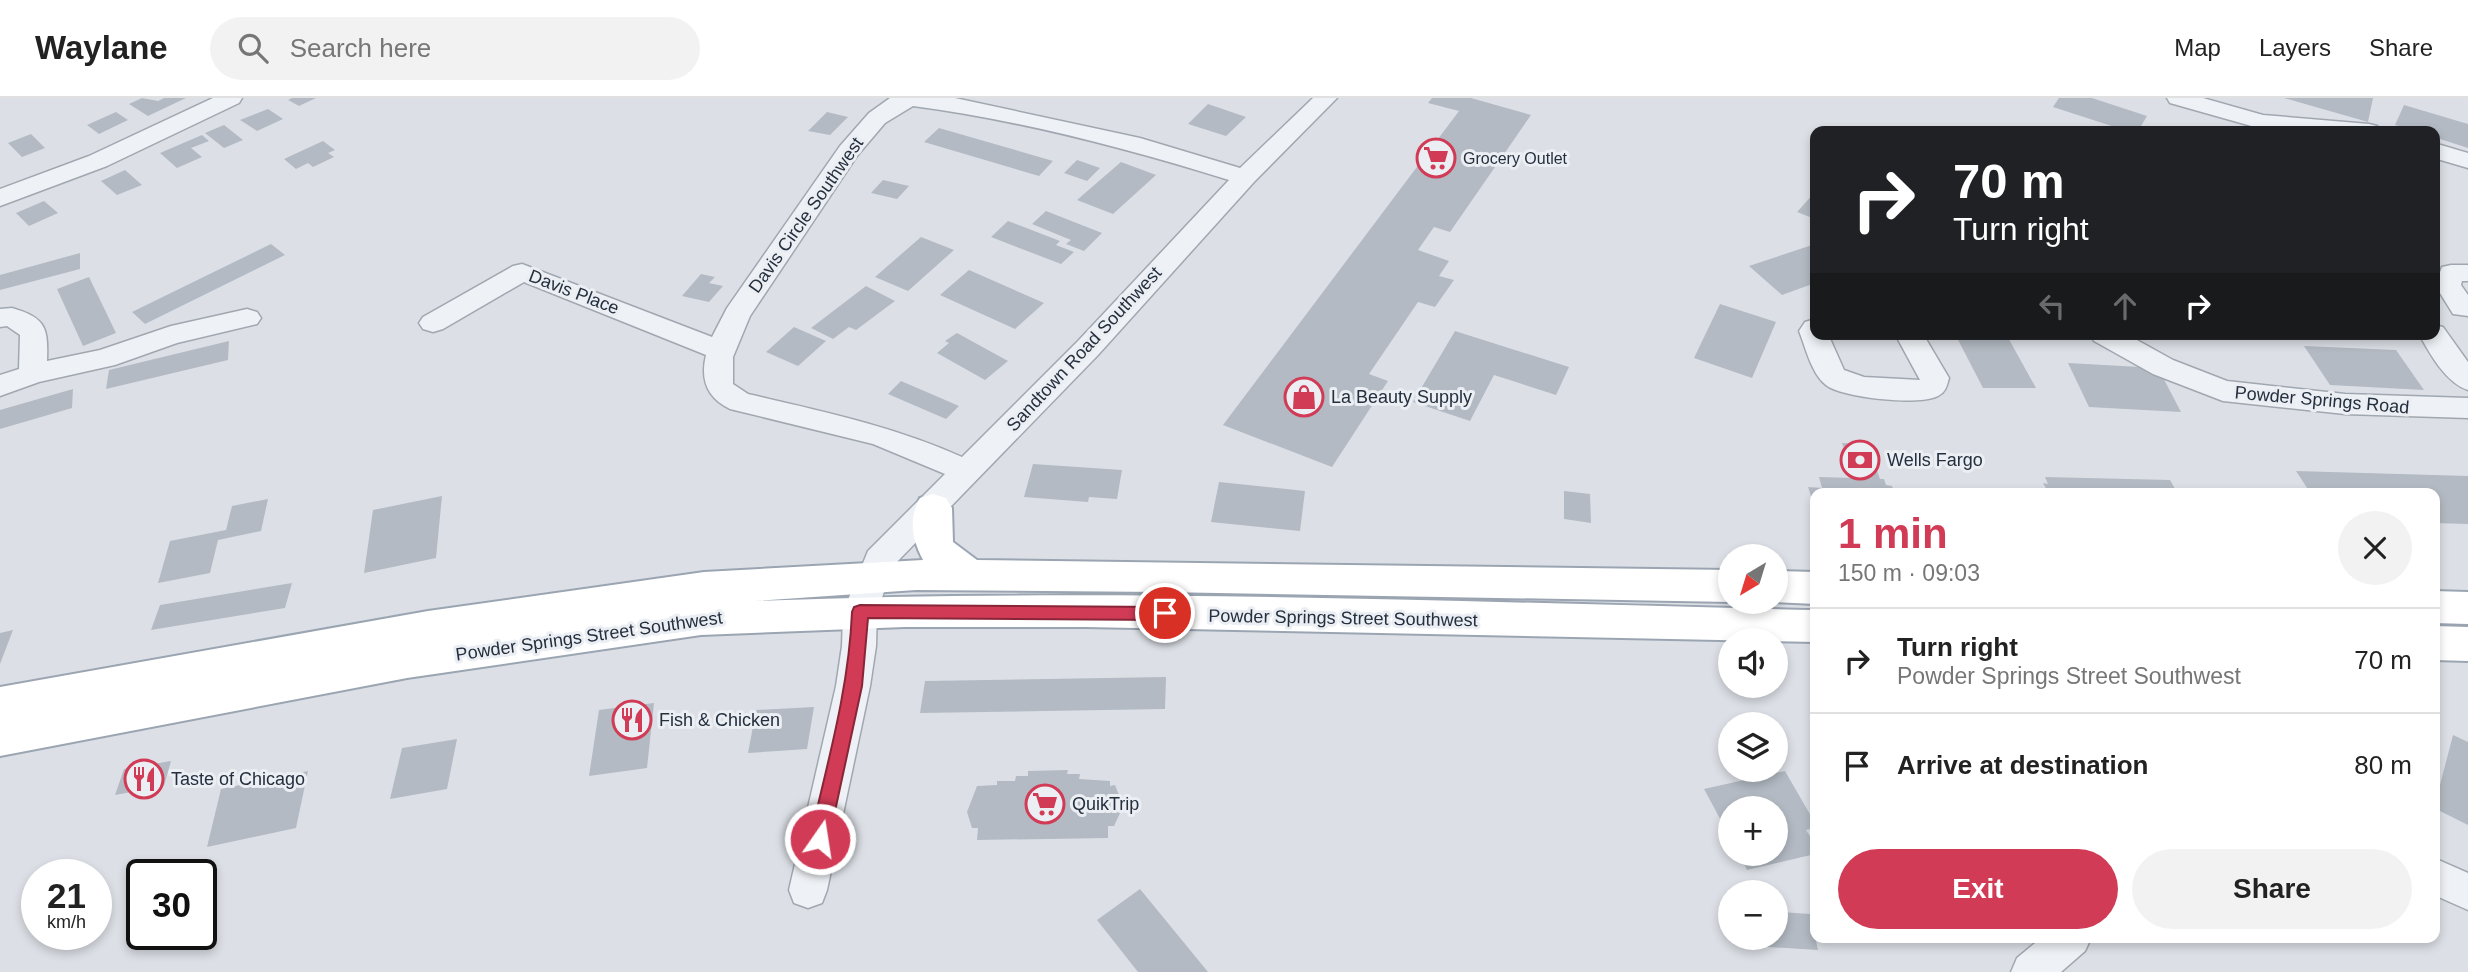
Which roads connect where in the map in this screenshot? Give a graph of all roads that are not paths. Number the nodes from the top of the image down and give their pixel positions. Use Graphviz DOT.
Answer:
graph roads {
  1 [pos="231,98"];
  2 [pos="1326,98"];
  3 [pos="2178,98"];
  4 [pos="2248,98"];
  5 [pos="2262,126"];
  6 [pos="2265,126"];
  7 [pos="2440,152"];
  8 [pos="2468,161"];
  9 [pos="1245,177"];
  10 [pos="0,198"];
  11 [pos="2451,270"];
  12 [pos="2440,305"];
  13 [pos="2465,309"];
  14 [pos="0,318"];
  15 [pos="247,318"];
  16 [pos="433,323"];
  17 [pos="1817,340"];
  18 [pos="1912,340"];
  19 [pos="2115,340"];
  20 [pos="2436,340"];
  21 [pos="722,351"];
  22 [pos="33,374"];
  23 [pos="2468,380"];
  24 [pos="0,386"];
  25 [pos="2468,408"];
  26 [pos="968,472"];
  27 [pos="933,508"];
  28 [pos="974,575"];
  29 [pos="1718,586"];
  30 [pos="1788,587"];
  31 [pos="1810,588"];
  32 [pos="866,595"];
  33 [pos="2440,607"];
  34 [pos="2468,608"];
  35 [pos="1810,626"];
  36 [pos="2440,643"];
  37 [pos="2468,644"];
  38 [pos="0,705"];
  39 [pos="0,737"];
  40 [pos="2440,879"];
  41 [pos="808,890"];
  42 [pos="2468,892"];
  43 [pos="2065,943"];
  44 [pos="2031,972"];
  1 -- 10 [label="street"];
  2 -- 9 [label="street, Sandtown Road Southwest"];
  3 -- 5 [label="street"];
  4 -- 6 [label="street"];
  7 -- 8 [label="street"];
  9 -- 21 [label="street, Davis Circle Southwest"];
  9 -- 26 [label="street, Sandtown Road Southwest"];
  11 -- 13 [label="street"];
  12 -- 13 [label="street"];
  14 -- 22 [label="street"];
  15 -- 22 [label="street"];
  16 -- 21 [label="street, Davis Place"];
  17 -- 18 [label="street"];
  19 -- 25 [label="street, Powder Springs Road"];
  20 -- 23 [label="street"];
  21 -- 26 [label="street, Davis Circle Southwest"];
  22 -- 24 [label="street"];
  26 -- 27 [label="street, Sandtown Road Southwest"];
  27 -- 28 [label="main road"];
  27 -- 32 [label="street, Sandtown Road Southwest"];
  28 -- 29 [label="main road, Powder Springs Street Southwest"];
  28 -- 32 [label="main road, Powder Springs Street Southwest"];
  30 -- 31 [label="main road"];
  32 -- 35 [label="main road, Powder Springs Street Southwest"];
  32 -- 38 [label="main road, Powder Springs Street Southwest"];
  32 -- 39 [label="main road, Powder Springs Street Southwest"];
  32 -- 41 [label="street"];
  33 -- 34 [label="main road"];
  36 -- 37 [label="main road"];
  40 -- 42 [label="street"];
  43 -- 44 [label="street"];
}
